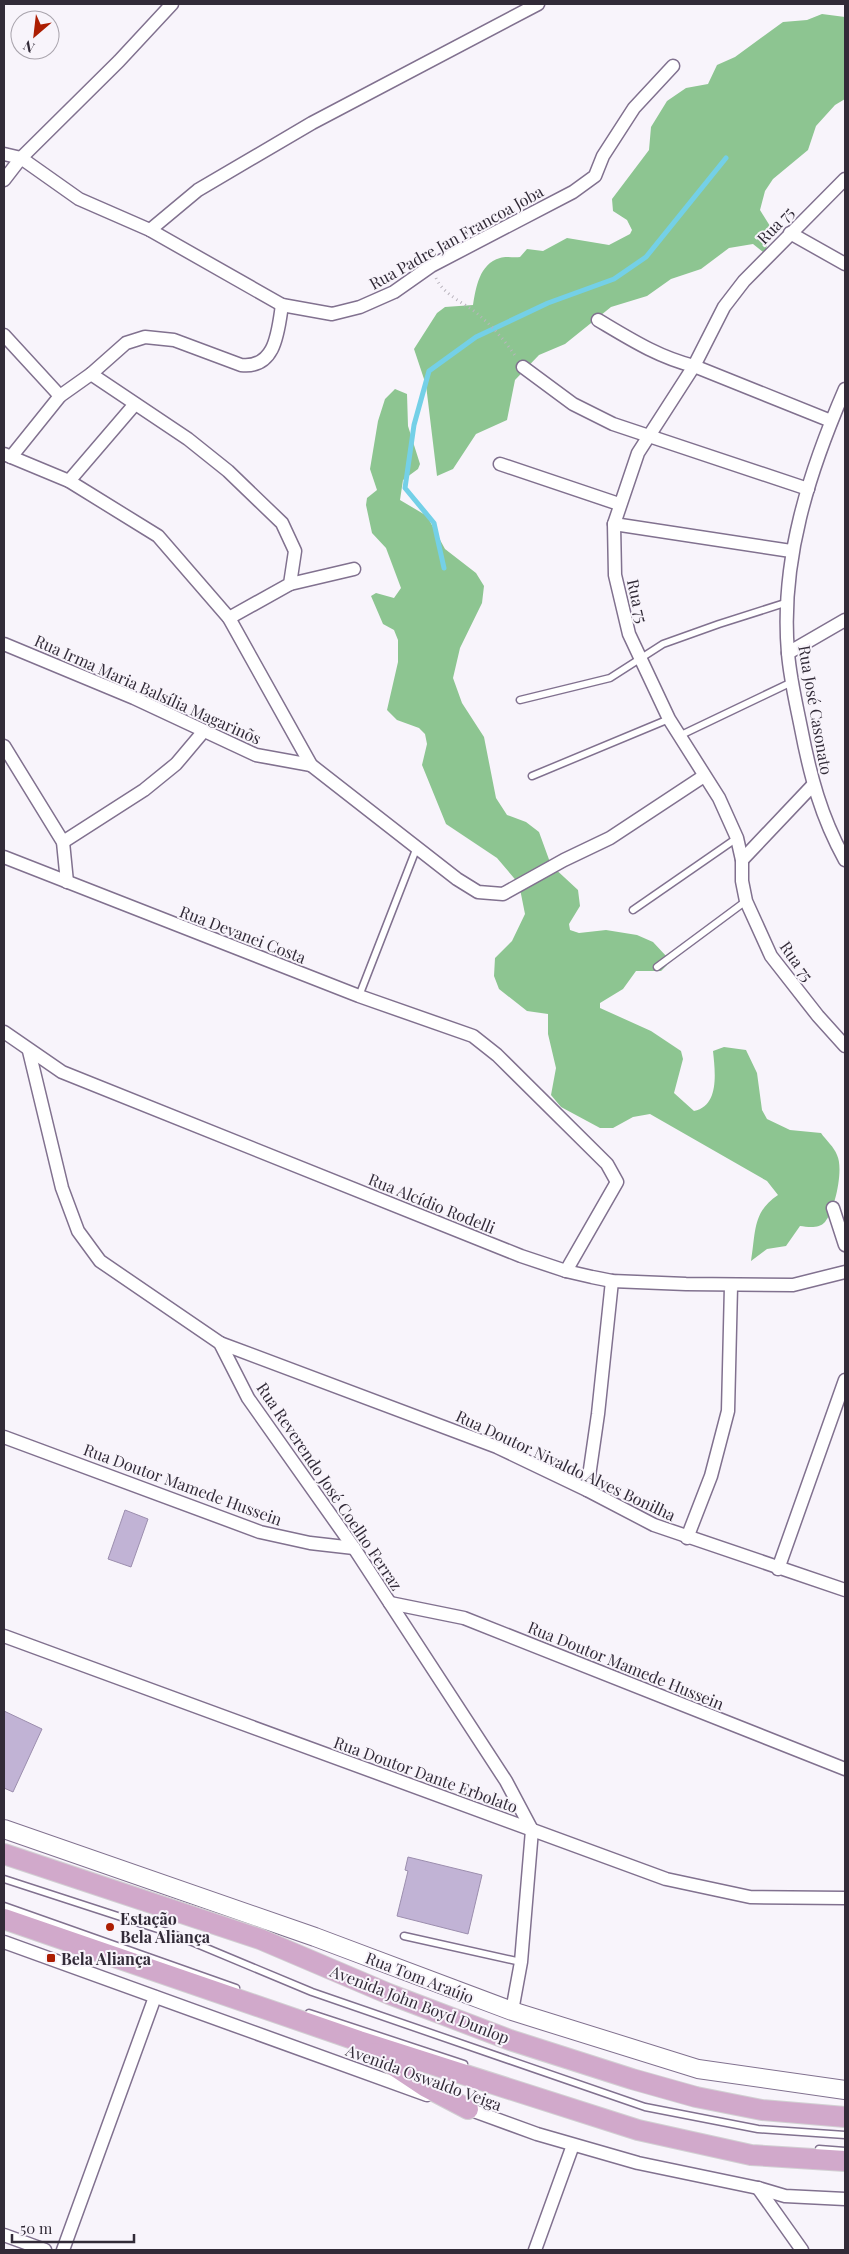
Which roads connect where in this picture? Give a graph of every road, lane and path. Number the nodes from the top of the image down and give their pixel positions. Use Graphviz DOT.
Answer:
graph roads {
  1 [pos="172,4"];
  2 [pos="538,4"];
  3 [pos="673,66"];
  4 [pos="4,154"];
  5 [pos="21,158"];
  6 [pos="845,179"];
  7 [pos="4,180"];
  8 [pos="150,230"];
  9 [pos="790,233"];
  10 [pos="845,264"];
  11 [pos="431,266"];
  12 [pos="282,305"];
  13 [pos="598,320"];
  14 [pos="4,335"];
  15 [pos="506,342"];
  16 [pos="694,366"];
  17 [pos="523,367"];
  18 [pos="91,374"];
  19 [pos="845,389"];
  20 [pos="60,396"];
  21 [pos="135,404"];
  22 [pos="831,421"];
  23 [pos="647,436"];
  24 [pos="7,456"];
  25 [pos="500,464"];
  26 [pos="69,481"];
  27 [pos="808,489"];
  28 [pos="619,504"];
  29 [pos="614,524"];
  30 [pos="792,550"];
  31 [pos="354,569"];
  32 [pos="290,584"];
  33 [pos="788,602"];
  34 [pos="229,618"];
  35 [pos="845,620"];
  36 [pos="4,644"];
  37 [pos="788,653"];
  38 [pos="642,657"];
  39 [pos="792,682"];
  40 [pos="520,700"];
  41 [pos="669,719"];
  42 [pos="203,732"];
  43 [pos="679,736"];
  44 [pos="4,746"];
  45 [pos="311,765"];
  46 [pos="532,776"];
  47 [pos="704,776"];
  48 [pos="813,785"];
  49 [pos="737,838"];
  50 [pos="63,842"];
  51 [pos="417,847"];
  52 [pos="4,857"];
  53 [pos="742,860"];
  54 [pos="845,860"];
  55 [pos="67,882"];
  56 [pos="746,901"];
  57 [pos="633,910"];
  58 [pos="657,967"];
  59 [pos="359,996"];
  60 [pos="4,1032"];
  61 [pos="845,1046"];
  62 [pos="29,1051"];
  63 [pos="832,1208"];
  64 [pos="845,1245"];
  65 [pos="566,1271"];
  66 [pos="845,1272"];
  67 [pos="612,1280"];
  68 [pos="731,1286"];
  69 [pos="220,1343"];
  70 [pos="845,1380"];
  71 [pos="4,1437"];
  72 [pos="587,1490"];
  73 [pos="687,1538"];
  74 [pos="354,1548"];
  75 [pos="778,1569"];
  76 [pos="845,1590"];
  77 [pos="390,1603"];
  78 [pos="4,1636"];
  79 [pos="845,1768"];
  80 [pos="4,1829"];
  81 [pos="532,1830"];
  82 [pos="4,1854"];
  83 [pos="4,1879"];
  84 [pos="845,1898"];
  85 [pos="4,1906"];
  86 [pos="4,1919"];
  87 [pos="404,1936"];
  88 [pos="4,1942"];
  89 [pos="521,1962"];
  90 [pos="248,1992"];
  91 [pos="155,1997"];
  92 [pos="512,2011"];
  93 [pos="304,2012"];
  94 [pos="359,2041"];
  95 [pos="472,2067"];
  96 [pos="845,2090"];
  97 [pos="468,2109"];
  98 [pos="845,2117"];
  99 [pos="845,2135"];
  100 [pos="573,2145"];
  101 [pos="816,2149"];
  102 [pos="845,2151"];
  103 [pos="845,2160"];
  104 [pos="758,2188"];
  105 [pos="845,2199"];
  106 [pos="4,2235"];
  107 [pos="45,2250"];
  108 [pos="63,2250"];
  109 [pos="535,2250"];
  110 [pos="802,2250"];
  1 -- 5 [label="street"];
  2 -- 8 [label="street"];
  3 -- 11 [label="street, Rua Padre Jan Francoa Joba"];
  4 -- 5 [label="street"];
  5 -- 7 [label="street"];
  5 -- 8 [label="street, Rua Padre Jan Francoa Joba"];
  6 -- 9 [label="street, Rua 75"];
  8 -- 12 [label="street, Rua Padre Jan Francoa Joba"];
  9 -- 10 [label="street"];
  9 -- 16 [label="street, Rua 75"];
  11 -- 12 [label="street, Rua Padre Jan Francoa Joba"];
  11 -- 15 [label="path"];
  12 -- 18 [label="street"];
  13 -- 16 [label="street"];
  14 -- 20 [label="street"];
  16 -- 22 [label="street"];
  16 -- 23 [label="street, Rua 75"];
  17 -- 23 [label="street"];
  18 -- 20 [label="street"];
  18 -- 21 [label="street"];
  19 -- 22 [label="street, Rua José Casonato"];
  20 -- 24 [label="street"];
  21 -- 26 [label="street"];
  21 -- 32 [label="street"];
  22 -- 27 [label="street, Rua José Casonato"];
  23 -- 27 [label="street"];
  23 -- 28 [label="street, Rua 75"];
  24 -- 26 [label="street"];
  25 -- 28 [label="street"];
  26 -- 34 [label="street"];
  27 -- 30 [label="street, Rua José Casonato"];
  28 -- 29 [label="street, Rua 75"];
  29 -- 30 [label="street"];
  29 -- 38 [label="street, Rua 75"];
  30 -- 33 [label="street, Rua José Casonato"];
  31 -- 32 [label="street"];
  32 -- 34 [label="street"];
  33 -- 37 [label="street, Rua José Casonato"];
  33 -- 38 [label="lane"];
  34 -- 45 [label="street"];
  35 -- 37 [label="street"];
  36 -- 42 [label="street, Rua Irma Maria Balsília Magarinõs"];
  37 -- 39 [label="street, Rua José Casonato"];
  38 -- 40 [label="lane"];
  38 -- 41 [label="street, Rua 75"];
  39 -- 43 [label="lane"];
  39 -- 48 [label="street, Rua José Casonato"];
  41 -- 43 [label="street, Rua 75"];
  41 -- 46 [label="lane"];
  42 -- 45 [label="street, Rua Irma Maria Balsília Magarinõs"];
  42 -- 50 [label="street"];
  43 -- 47 [label="street, Rua 75"];
  44 -- 50 [label="street"];
  45 -- 51 [label="street"];
  47 -- 49 [label="street, Rua 75"];
  47 -- 51 [label="street"];
  48 -- 53 [label="street"];
  48 -- 54 [label="street, Rua José Casonato"];
  49 -- 53 [label="street, Rua 75"];
  49 -- 57 [label="lane"];
  50 -- 55 [label="street"];
  51 -- 59 [label="lane"];
  52 -- 55 [label="street, Rua Devanei Costa"];
  53 -- 56 [label="street, Rua 75"];
  55 -- 59 [label="street, Rua Devanei Costa"];
  56 -- 58 [label="lane"];
  56 -- 61 [label="street, Rua 75"];
  59 -- 65 [label="street, Rua Devanei Costa"];
  60 -- 62 [label="street"];
  62 -- 65 [label="street, Rua Alcídio Rodelli"];
  62 -- 69 [label="street, Rua Reverendo José Coelho Ferraz"];
  63 -- 64 [label="street"];
  65 -- 67 [label="street, Rua Alcídio Rodelli"];
  66 -- 68 [label="street, Rua Alcídio Rodelli"];
  67 -- 68 [label="street, Rua Alcídio Rodelli"];
  67 -- 72 [label="street"];
  68 -- 73 [label="street"];
  69 -- 72 [label="street, Rua Doutor Nivaldo Alves Bonilha"];
  69 -- 74 [label="street, Rua Reverendo José Coelho Ferraz"];
  70 -- 75 [label="street"];
  71 -- 74 [label="street, Rua Doutor Mamede Hussein"];
  72 -- 73 [label="street, Rua Doutor Nivaldo Alves Bonilha"];
  73 -- 75 [label="street, Rua Doutor Nivaldo Alves Bonilha"];
  74 -- 77 [label="street, Rua Reverendo José Coelho Ferraz"];
  75 -- 76 [label="street, Rua Doutor Nivaldo Alves Bonilha"];
  77 -- 79 [label="street, Rua Doutor Mamede Hussein"];
  77 -- 81 [label="street, Rua Reverendo José Coelho Ferraz"];
  78 -- 81 [label="street, Rua Doutor Dante Erbolato"];
  80 -- 92 [label="main road, Rua Tom Araújo"];
  81 -- 84 [label="street, Rua Doutor Dante Erbolato"];
  81 -- 89 [label="street"];
  82 -- 98 [label="main road, Avenida John Boyd Dunlop"];
  83 -- 99 [label="lane"];
  85 -- 90 [label="lane"];
  86 -- 94 [label="main road"];
  87 -- 89 [label="lane"];
  88 -- 91 [label="street, Avenida Oswaldo Veiga"];
  89 -- 92 [label="street"];
  91 -- 97 [label="street, Avenida Oswaldo Veiga"];
  91 -- 108 [label="street"];
  92 -- 96 [label="main road, Rua Tom Araújo"];
  93 -- 95 [label="lane"];
  94 -- 97 [label="main road"];
  94 -- 103 [label="main road"];
  97 -- 100 [label="street, Avenida Oswaldo Veiga"];
  100 -- 104 [label="street, Avenida Oswaldo Veiga"];
  100 -- 109 [label="street"];
  101 -- 102 [label="lane"];
  104 -- 105 [label="street, Avenida Oswaldo Veiga"];
  104 -- 110 [label="street"];
  106 -- 107 [label="street"];
}
